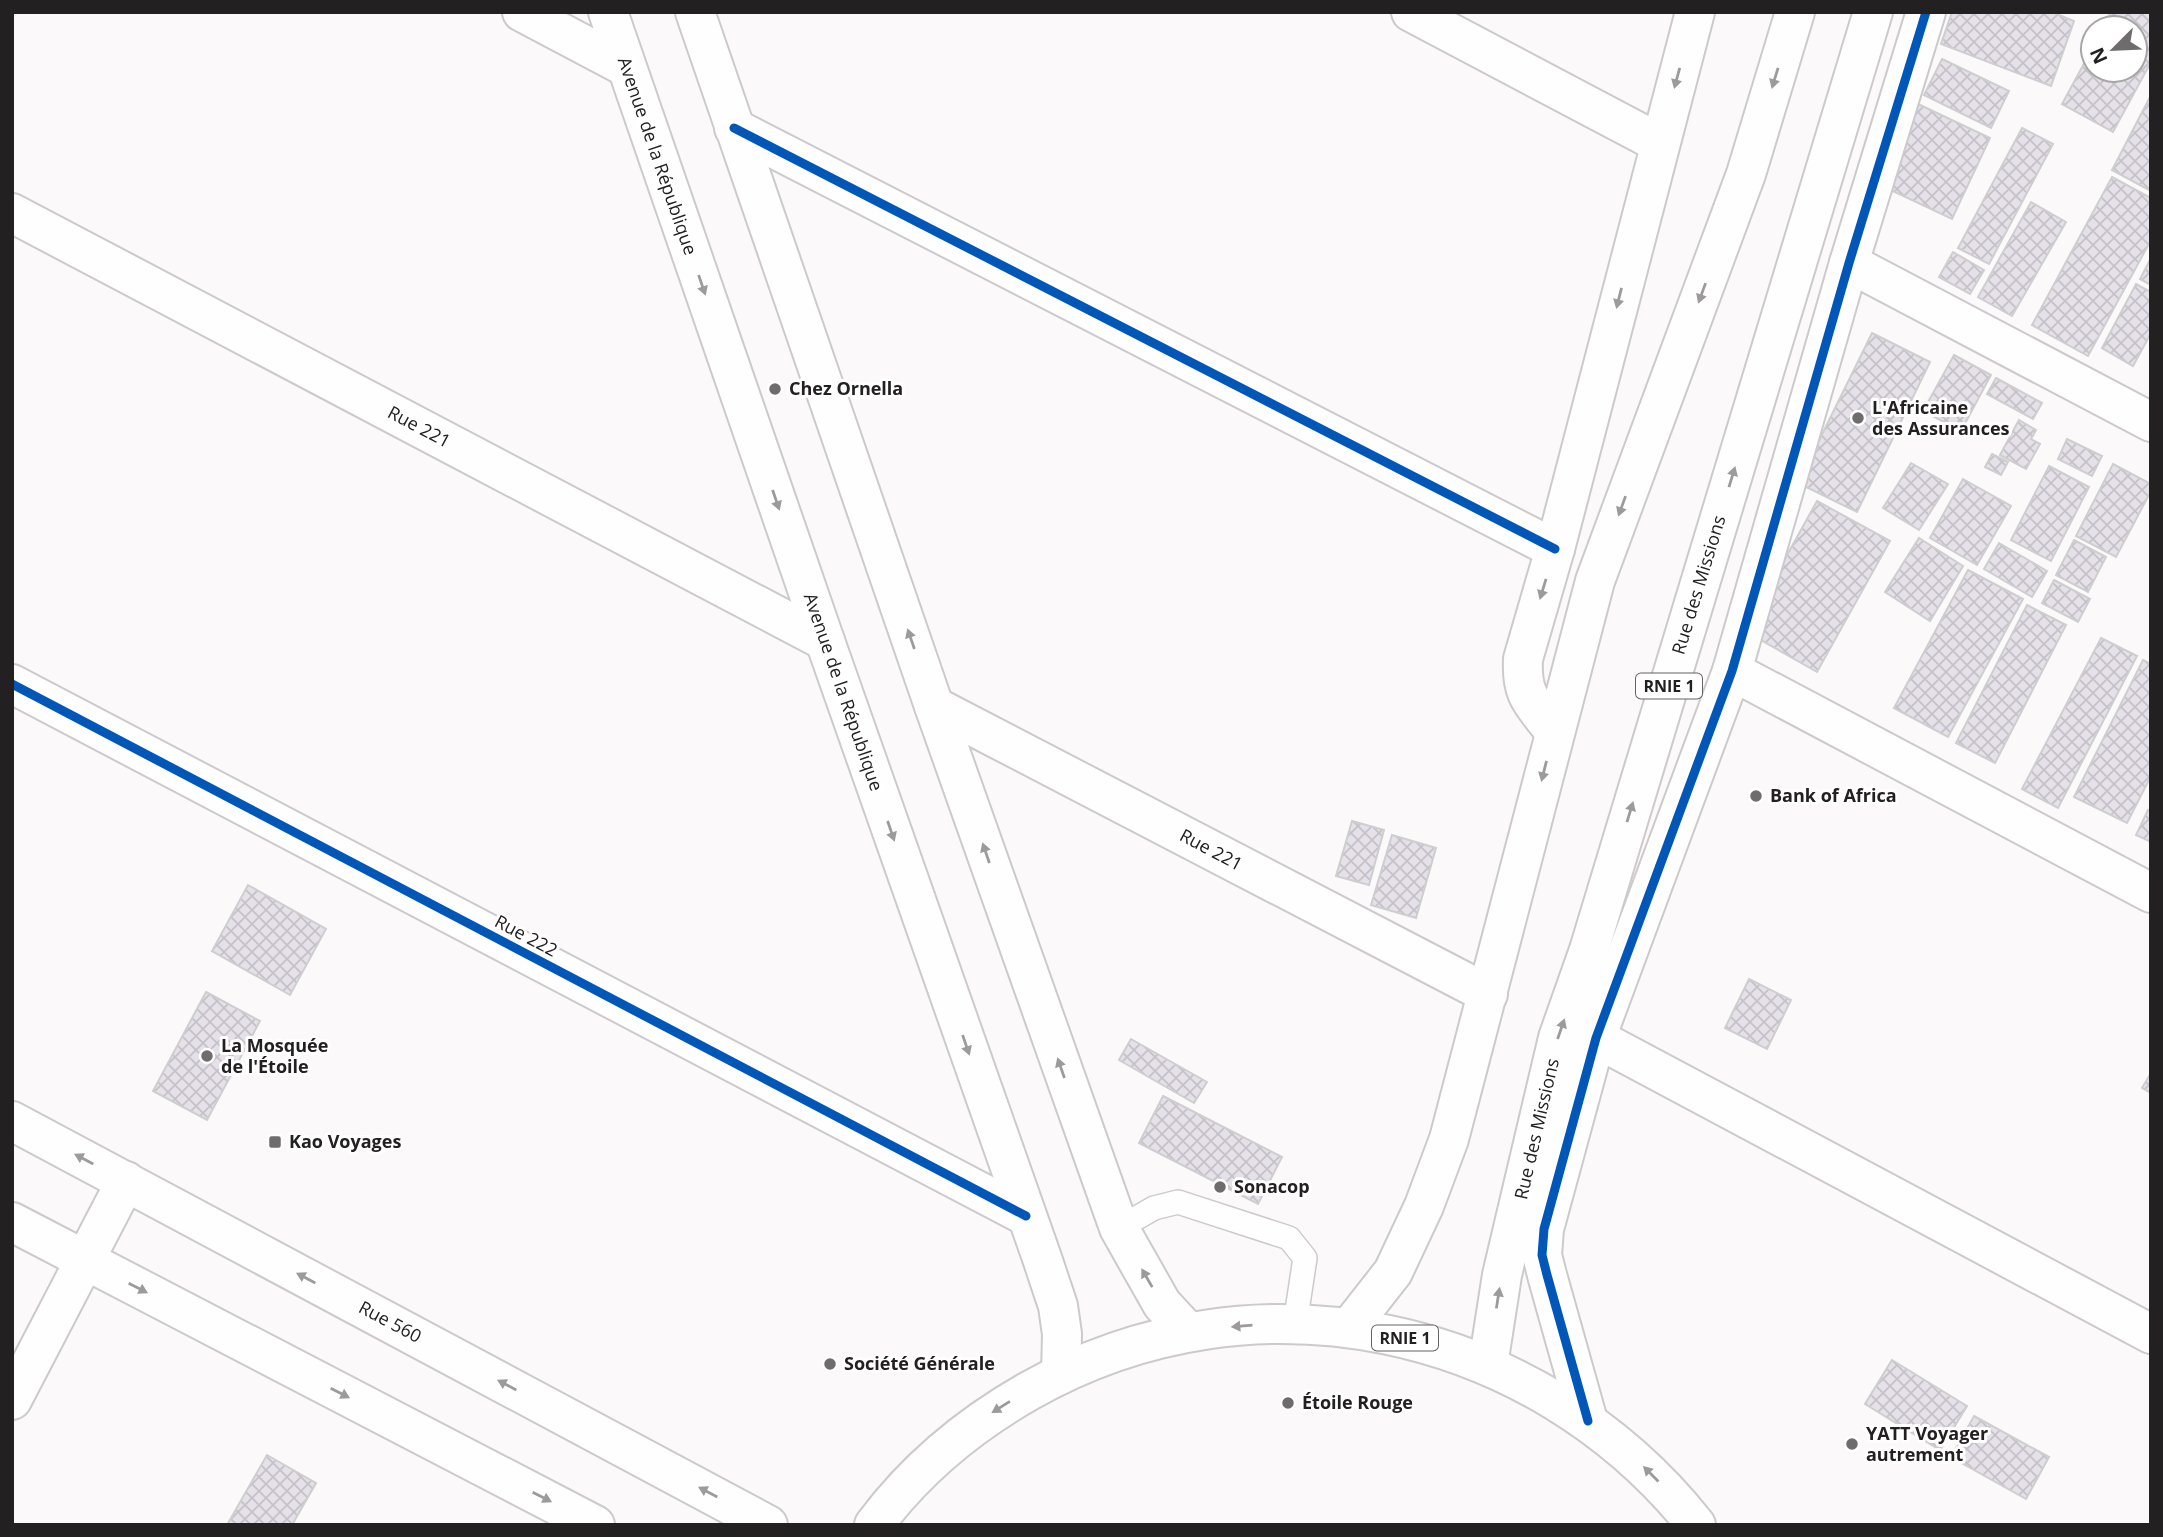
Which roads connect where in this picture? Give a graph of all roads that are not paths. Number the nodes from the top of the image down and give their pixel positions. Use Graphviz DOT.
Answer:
graph roads {
  1 [pos="522,12"];
  2 [pos="608,12"];
  3 [pos="695,12"];
  4 [pos="1411,12"];
  5 [pos="1695,12"];
  6 [pos="1795,12"];
  7 [pos="1873,12"];
  8 [pos="1926,12"];
  9 [pos="626,67"];
  10 [pos="734,128"];
  11 [pos="1659,143"];
  12 [pos="12,213"];
  13 [pos="1849,263"];
  14 [pos="2151,422"];
  15 [pos="1555,549"];
  16 [pos="825,641"];
  17 [pos="1732,671"];
  18 [pos="12,684"];
  19 [pos="934,706"];
  20 [pos="1554,731"];
  21 [pos="2151,893"];
  22 [pos="1488,994"];
  23 [pos="1596,1038"];
  24 [pos="12,1121"];
  25 [pos="126,1181"];
  26 [pos="1026,1216"];
  27 [pos="12,1222"];
  28 [pos="1119,1228"];
  29 [pos="85,1261"];
  30 [pos="1295,1324"];
  31 [pos="1349,1328"];
  32 [pos="1188,1332"];
  33 [pos="2151,1334"];
  34 [pos="1488,1365"];
  35 [pos="1061,1374"];
  36 [pos="12,1401"];
  37 [pos="1588,1422"];
  38 [pos="595,1525"];
  39 [pos="768,1525"];
  40 [pos="874,1525"];
  41 [pos="1696,1525"];
  1 -- 9 [label="main road"];
  2 -- 9 [label="main road, Avenue de la République"];
  3 -- 10 [label="main road"];
  4 -- 11 [label="main road"];
  5 -- 11 [label="main road, one-way"];
  6 -- 20 [label="main road, RNIE 1, one-way"];
  34 -- 7 [label="main road, Rue des Missions / RNIE 1, one-way"];
  8 -- 13 [label="main road"];
  9 -- 16 [label="main road, Avenue de la République, one-way"];
  10 -- 15 [label="main road"];
  19 -- 10 [label="main road, one-way"];
  11 -- 15 [label="main road, one-way"];
  12 -- 16 [label="main road, Rue 221"];
  13 -- 14 [label="main road"];
  13 -- 17 [label="main road"];
  15 -- 20 [label="main road, one-way"];
  16 -- 26 [label="main road, Avenue de la République, one-way"];
  17 -- 21 [label="main road"];
  17 -- 23 [label="main road"];
  18 -- 26 [label="main road, Rue 222"];
  19 -- 22 [label="main road, Rue 221"];
  28 -- 19 [label="main road, one-way"];
  20 -- 22 [label="main road, RNIE 1, one-way"];
  22 -- 31 [label="main road, RNIE 1"];
  23 -- 33 [label="main road"];
  23 -- 37 [label="main road"];
  25 -- 24 [label="main road, Rue 560, one-way"];
  25 -- 29 [label="main road"];
  39 -- 25 [label="main road, Rue 560, one-way"];
  26 -- 35 [label="main road, Avenue de la République"];
  27 -- 29 [label="main road"];
  28 -- 30 [label="lane"];
  32 -- 28 [label="main road, one-way"];
  29 -- 36 [label="main road"];
  29 -- 38 [label="main road, one-way"];
  30 -- 31 [label="main road, RNIE 1"];
  30 -- 32 [label="main road, RNIE 1, one-way"];
  31 -- 34 [label="main road, RNIE 1"];
  32 -- 35 [label="main road, RNIE 1"];
  34 -- 37 [label="main road, RNIE 1"];
  35 -- 40 [label="main road, RNIE 1, one-way"];
  41 -- 37 [label="main road, RNIE 1, one-way"];
}
